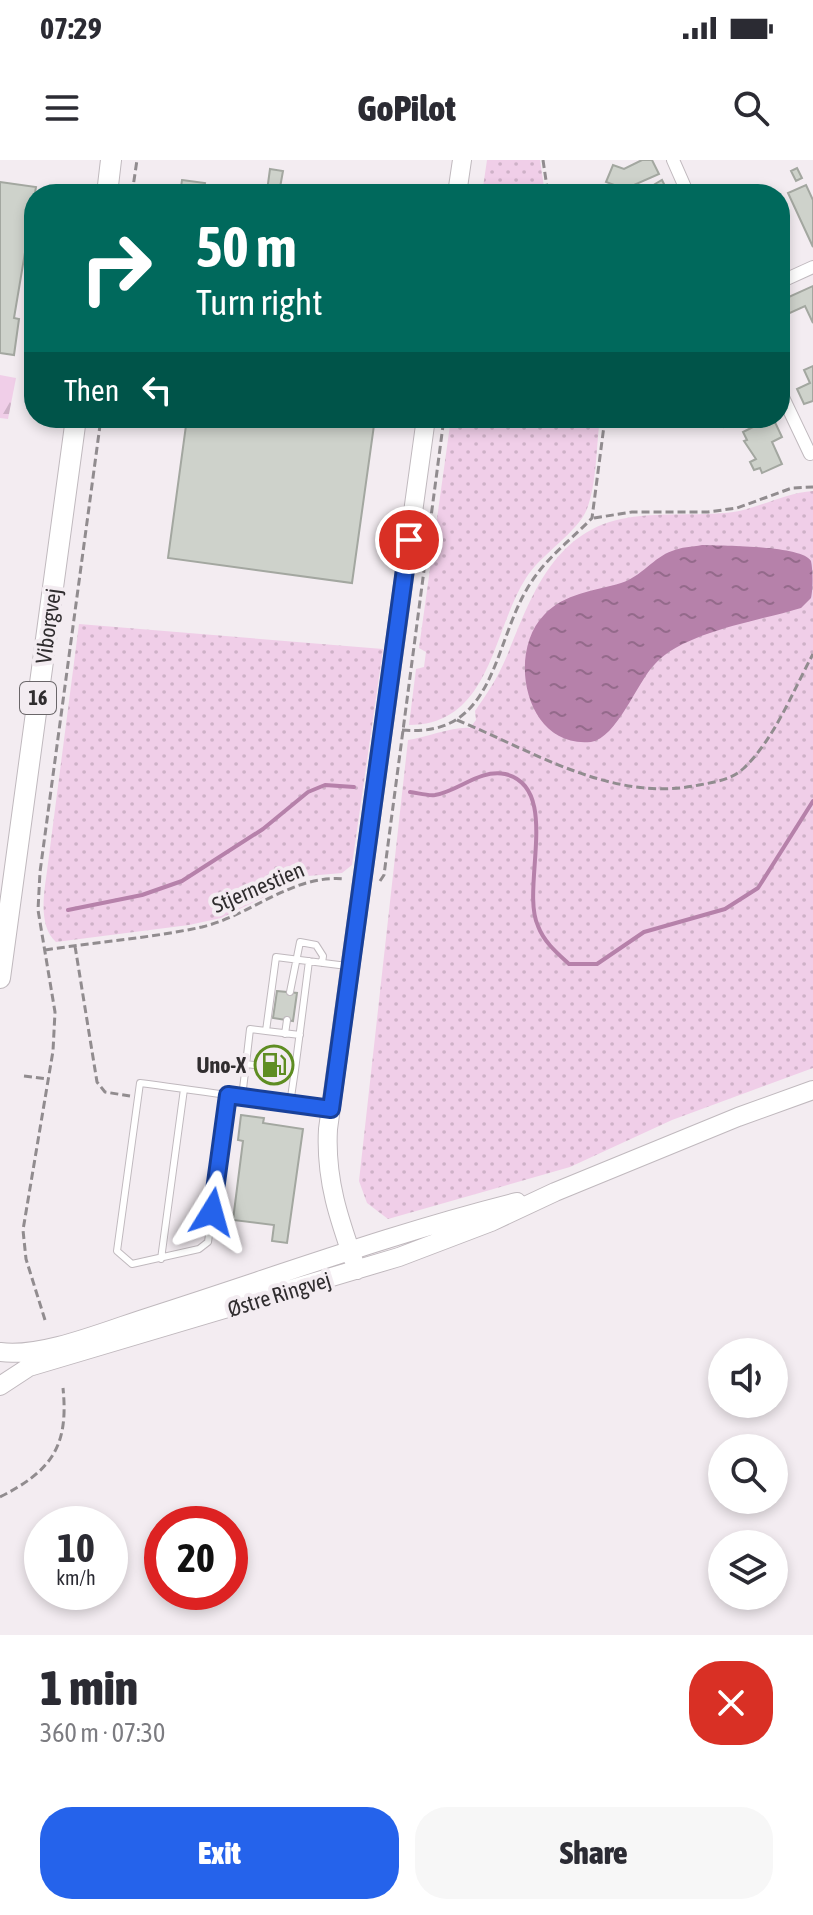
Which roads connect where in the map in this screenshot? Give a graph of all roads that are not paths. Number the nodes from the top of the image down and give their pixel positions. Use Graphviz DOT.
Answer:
graph roads {
  1 [pos="111,160"];
  2 [pos="462,160"];
  3 [pos="673,160"];
  4 [pos="108,184"];
  5 [pos="458,184"];
  6 [pos="684,184"];
  7 [pos="813,267"];
  8 [pos="790,277"];
  9 [pos="790,411"];
  10 [pos="75,428"];
  11 [pos="425,428"];
  12 [pos="811,453"];
  13 [pos="796,461"];
  14 [pos="295,959"];
  15 [pos="309,961"];
  16 [pos="322,963"];
  17 [pos="351,967"];
  18 [pos="0,978"];
  19 [pos="290,992"];
  20 [pos="287,1020"];
  21 [pos="266,1031"];
  22 [pos="285,1034"];
  23 [pos="300,1035"];
  24 [pos="246,1064"];
  25 [pos="295,1070"];
  26 [pos="184,1089"];
  27 [pos="813,1090"];
  28 [pos="228,1095"];
  29 [pos="242,1097"];
  30 [pos="290,1104"];
  31 [pos="331,1109"];
  32 [pos="555,1192"];
  33 [pos="350,1249"];
  34 [pos="161,1259"];
  35 [pos="357,1270"];
  36 [pos="0,1352"];
  37 [pos="0,1386"];
  1 -- 4 [label="main road"];
  2 -- 5 [label="street"];
  3 -- 6 [label="street"];
  7 -- 8 [label="street"];
  9 -- 12 [label="street"];
  10 -- 18 [label="main road, Viborgvej / 16"];
  11 -- 17 [label="street"];
  12 -- 13 [label="street"];
  14 -- 15 [label="lane"];
  14 -- 16 [label="lane"];
  14 -- 19 [label="lane"];
  14 -- 21 [label="lane"];
  15 -- 16 [label="lane"];
  15 -- 23 [label="lane"];
  16 -- 17 [label="lane"];
  17 -- 31 [label="street"];
  20 -- 22 [label="lane"];
  21 -- 22 [label="lane"];
  21 -- 24 [label="lane"];
  22 -- 23 [label="lane"];
  23 -- 25 [label="lane"];
  24 -- 25 [label="lane"];
  24 -- 29 [label="lane"];
  25 -- 30 [label="lane"];
  26 -- 28 [label="lane"];
  26 -- 34 [label="lane"];
  26 -- 34 [label="lane"];
  27 -- 32 [label="street, Østre Ringvej"];
  28 -- 29 [label="lane"];
  28 -- 34 [label="lane"];
  29 -- 30 [label="lane"];
  30 -- 31 [label="lane"];
  31 -- 33 [label="street"];
  32 -- 33 [label="street, Østre Ringvej"];
  32 -- 35 [label="street, Østre Ringvej"];
  33 -- 35 [label="street"];
  33 -- 36 [label="street, Østre Ringvej"];
  35 -- 37 [label="street, Østre Ringvej"];
}
